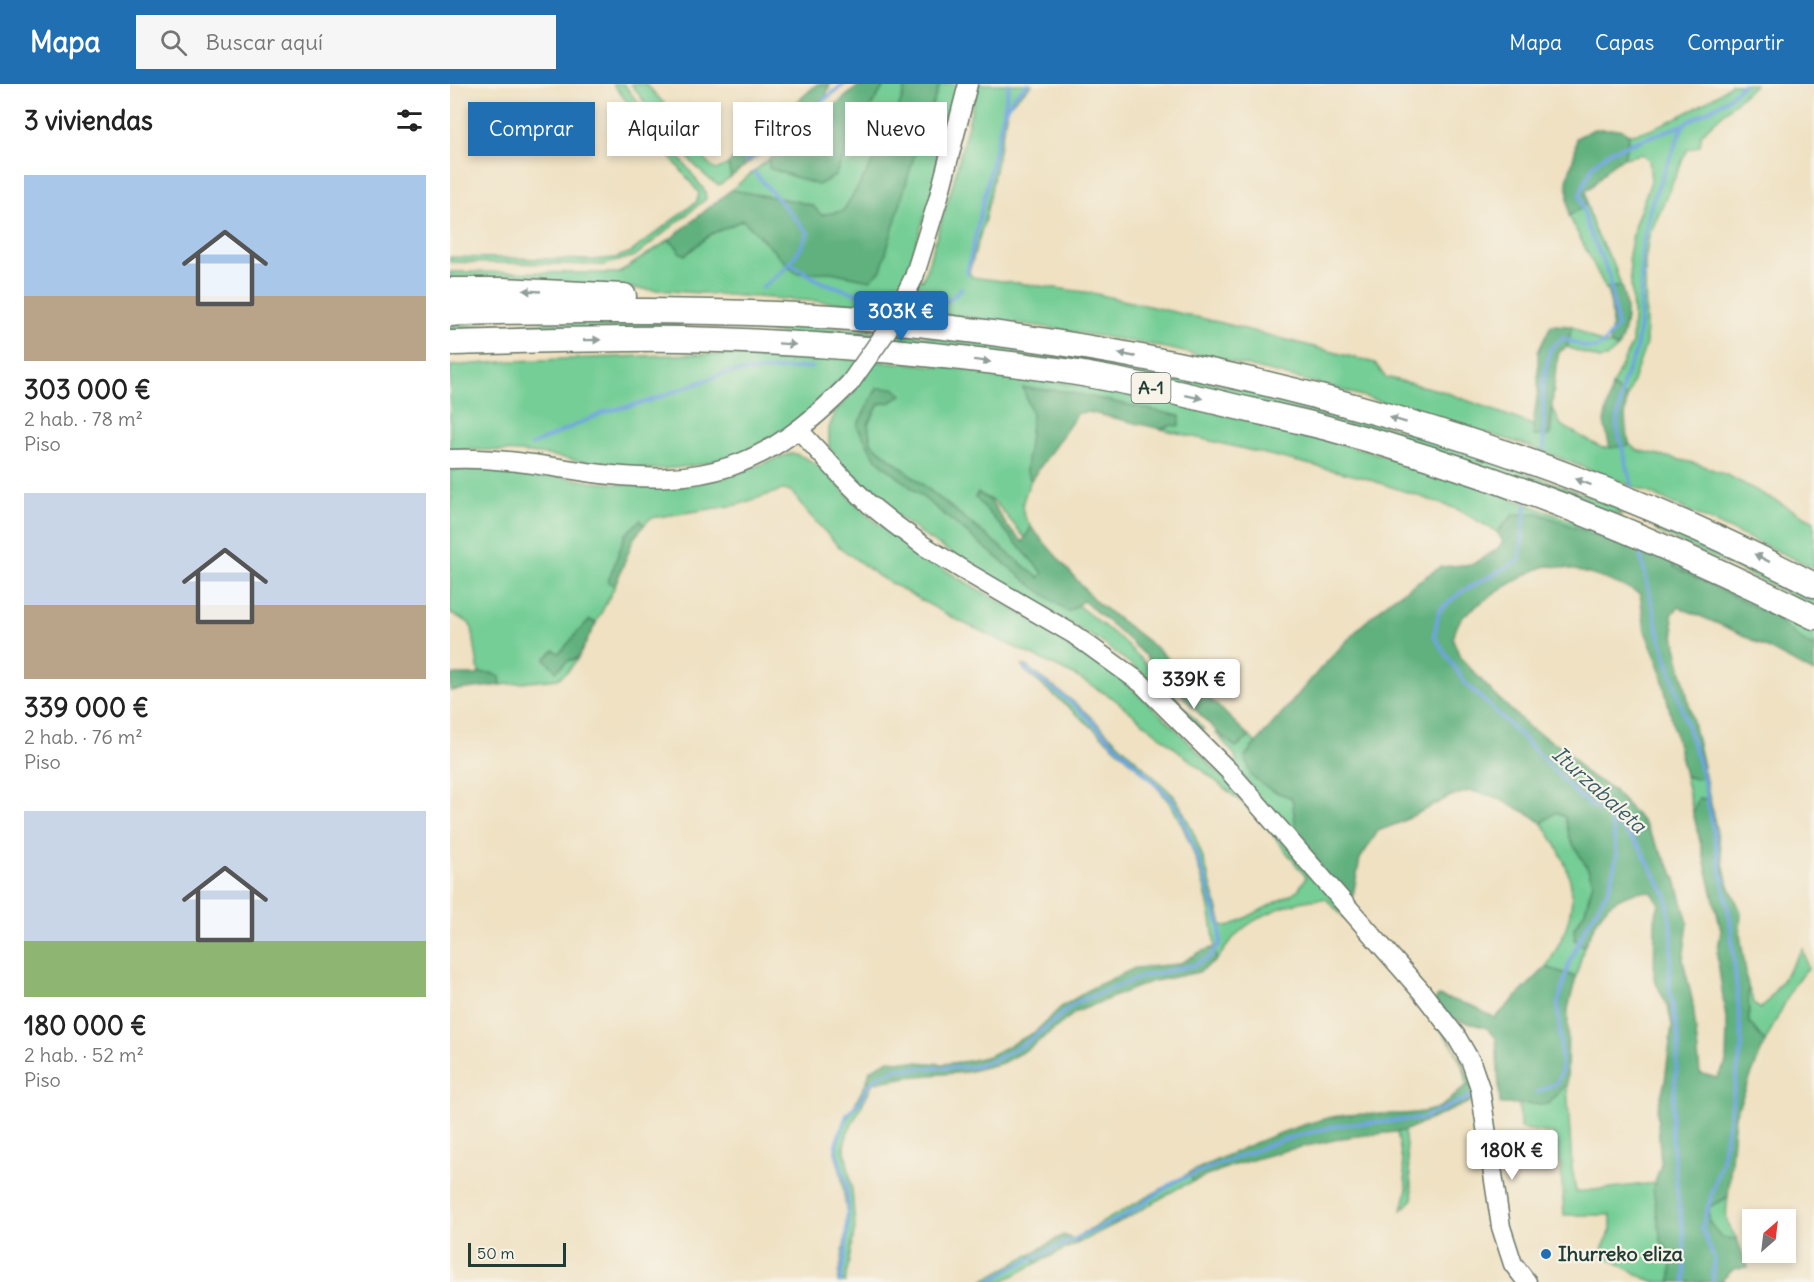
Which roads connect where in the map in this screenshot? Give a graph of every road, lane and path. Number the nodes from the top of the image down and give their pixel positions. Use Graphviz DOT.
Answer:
graph roads {
  1 [pos="968,84"];
  2 [pos="450,290"];
  3 [pos="757,312"];
  4 [pos="450,314"];
  5 [pos="548,340"];
  6 [pos="450,343"];
  7 [pos="450,353"];
  8 [pos="800,430"];
  9 [pos="450,459"];
  10 [pos="1814,585"];
  11 [pos="1814,617"];
  12 [pos="1527,1282"];
  1 -- 8 [label="street, bridge"];
  3 -- 2 [label="highway, one-way"];
  3 -- 4 [label="highway, A-1"];
  10 -- 3 [label="highway, A-1, one-way"];
  5 -- 6 [label="highway, A-1"];
  5 -- 7 [label="highway"];
  5 -- 11 [label="highway, A-1, one-way"];
  8 -- 9 [label="street"];
  8 -- 12 [label="street"];
}
